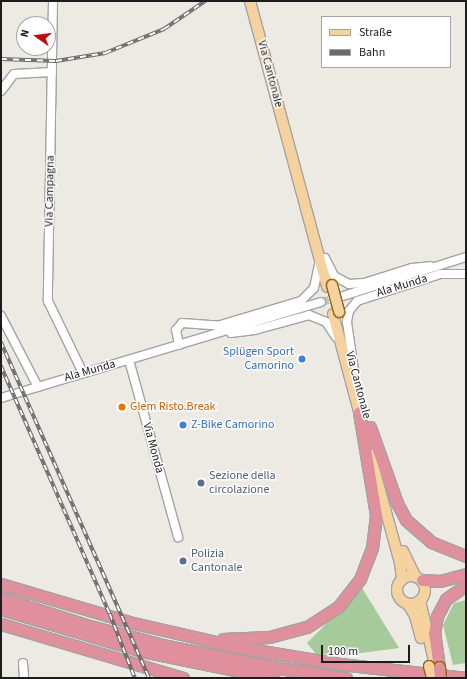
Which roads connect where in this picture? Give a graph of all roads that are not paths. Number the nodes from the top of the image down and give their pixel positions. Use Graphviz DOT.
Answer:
graph roads {
  1 [pos="53,1"];
  2 [pos="250,1"];
  3 [pos="52,72"];
  4 [pos="1,91"];
  5 [pos="466,257"];
  6 [pos="322,258"];
  7 [pos="435,266"];
  8 [pos="426,271"];
  9 [pos="447,272"];
  10 [pos="466,274"];
  11 [pos="343,296"];
  12 [pos="320,302"];
  13 [pos="1,316"];
  14 [pos="216,330"];
  15 [pos="178,345"];
  16 [pos="129,360"];
  17 [pos="351,371"];
  18 [pos="83,373"];
  19 [pos="38,387"];
  20 [pos="1,398"];
  21 [pos="359,412"];
  22 [pos="370,427"];
  23 [pos="178,537"];
  24 [pos="466,556"];
  25 [pos="466,574"];
  26 [pos="418,578"];
  27 [pos="402,580"];
  28 [pos="1,584"];
  29 [pos="466,585"];
  30 [pos="1,598"];
  31 [pos="420,600"];
  32 [pos="407,603"];
  33 [pos="1,609"];
  34 [pos="1,624"];
  35 [pos="171,632"];
  36 [pos="23,663"];
  37 [pos="436,671"];
  38 [pos="24,678"];
  39 [pos="183,678"];
  40 [pos="273,678"];
  41 [pos="346,678"];
  42 [pos="432,678"];
  43 [pos="466,678"];
  1 -- 3 [label="street, Via Campagna"];
  2 -- 6 [label="main road, Via Cantonale"];
  3 -- 4 [label="street"];
  3 -- 18 [label="street, Via Campagna"];
  5 -- 7 [label="street, Ala Munda"];
  6 -- 7 [label="street, Ala Munda"];
  6 -- 14 [label="street, Ala Munda"];
  6 -- 17 [label="main road, Via Cantonale"];
  7 -- 8 [label="street, Ala Munda"];
  8 -- 9 [label="street, Ala Munda"];
  8 -- 11 [label="street, Ala Munda"];
  9 -- 10 [label="street, Ala Munda"];
  9 -- 17 [label="street, Ala Munda"];
  12 -- 14 [label="street, Ala Munda"];
  13 -- 19 [label="street"];
  14 -- 15 [label="street, Ala Munda"];
  14 -- 15 [label="street, Ala Munda"];
  14 -- 17 [label="street, Ala Munda"];
  15 -- 16 [label="street, Ala Munda"];
  16 -- 18 [label="street, Ala Munda"];
  16 -- 23 [label="street, Via Monda"];
  17 -- 21 [label="main road, Via Cantonale"];
  17 -- 22 [label="main road, Via Cantonale"];
  18 -- 19 [label="street, Ala Munda"];
  19 -- 20 [label="street, Ala Munda"];
  21 -- 27 [label="main road, Via Cantonale"];
  21 -- 35 [label="highway"];
  22 -- 24 [label="highway"];
  22 -- 26 [label="main road, Via Cantonale"];
  25 -- 26 [label="highway"];
  26 -- 27 [label="main road"];
  26 -- 31 [label="main road"];
  27 -- 32 [label="main road"];
  28 -- 35 [label="highway"];
  29 -- 37 [label="highway"];
  30 -- 41 [label="highway"];
  31 -- 32 [label="main road"];
  31 -- 37 [label="main road"];
  32 -- 37 [label="main road"];
  33 -- 40 [label="highway"];
  34 -- 39 [label="highway"];
  35 -- 43 [label="highway"];
  36 -- 38 [label="street"];
  37 -- 42 [label="main road, bridge"];
}
